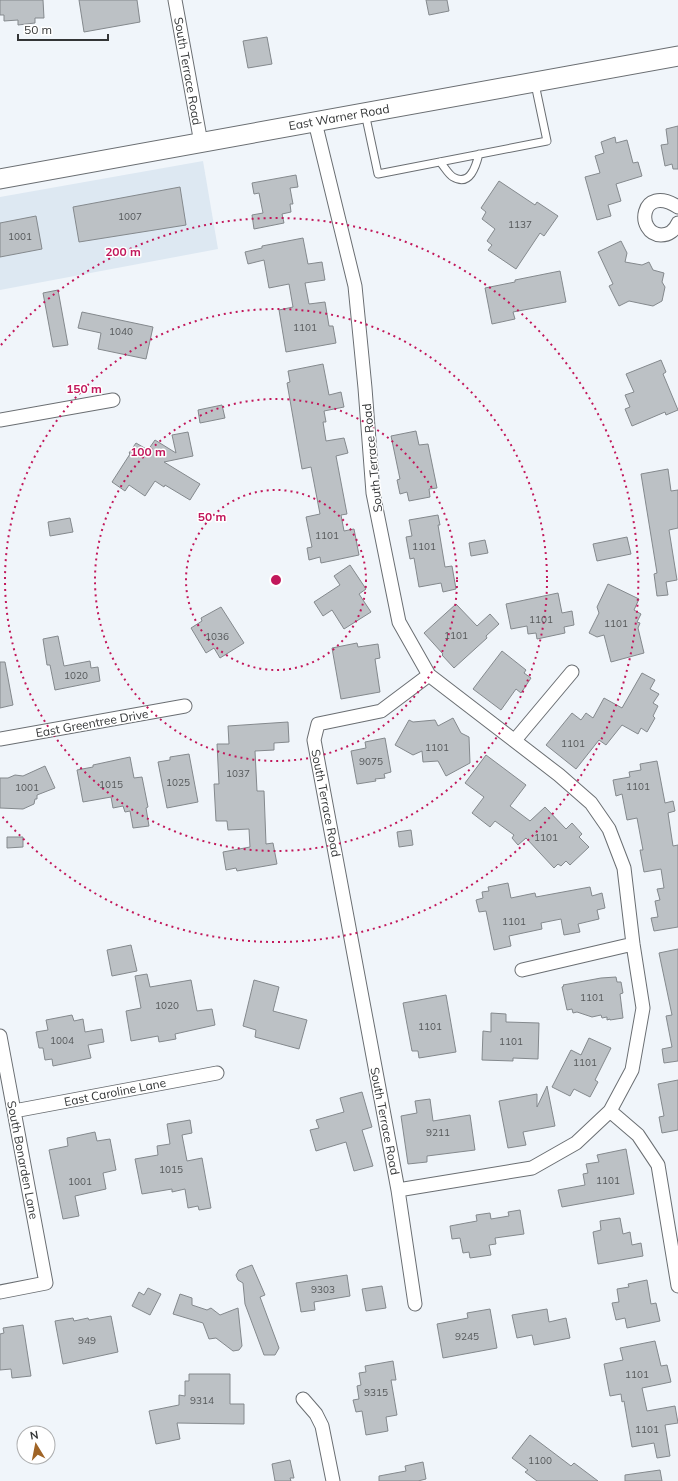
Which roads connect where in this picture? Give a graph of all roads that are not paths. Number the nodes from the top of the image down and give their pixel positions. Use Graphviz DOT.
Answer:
graph roads {
  1 [pos="175,0"];
  2 [pos="678,56"];
  3 [pos="535,82"];
  4 [pos="365,113"];
  5 [pos="315,122"];
  6 [pos="201,143"];
  7 [pos="479,154"];
  8 [pos="440,162"];
  9 [pos="0,179"];
  10 [pos="678,208"];
  11 [pos="678,223"];
  12 [pos="113,400"];
  13 [pos="0,420"];
  14 [pos="572,672"];
  15 [pos="429,675"];
  16 [pos="185,706"];
  17 [pos="0,739"];
  18 [pos="515,740"];
  19 [pos="633,944"];
  20 [pos="522,970"];
  21 [pos="0,1036"];
  22 [pos="217,1073"];
  23 [pos="14,1111"];
  24 [pos="610,1111"];
  25 [pos="398,1190"];
  26 [pos="678,1286"];
  27 [pos="0,1292"];
  28 [pos="415,1304"];
  29 [pos="303,1399"];
  30 [pos="333,1481"];
  1 -- 6 [label="street, South Terrace Road"];
  2 -- 3 [label="main road, East Warner Road"];
  3 -- 4 [label="main road, East Warner Road"];
  3 -- 7 [label="lane"];
  4 -- 5 [label="main road, East Warner Road"];
  4 -- 8 [label="lane"];
  5 -- 6 [label="main road, East Warner Road"];
  5 -- 15 [label="street, South Terrace Road"];
  6 -- 9 [label="main road, East Warner Road"];
  7 -- 8 [label="lane"];
  7 -- 8 [label="lane"];
  10 -- 11 [label="street"];
  12 -- 13 [label="street"];
  14 -- 18 [label="street"];
  15 -- 18 [label="street"];
  15 -- 25 [label="street, South Terrace Road"];
  16 -- 17 [label="street, East Greentree Drive"];
  18 -- 19 [label="street"];
  19 -- 20 [label="street"];
  19 -- 24 [label="street"];
  21 -- 23 [label="street, South Bonarden Lane"];
  22 -- 23 [label="street, East Caroline Lane"];
  23 -- 27 [label="street, South Bonarden Lane"];
  24 -- 25 [label="street"];
  24 -- 26 [label="street"];
  25 -- 28 [label="street, South Terrace Road"];
  29 -- 30 [label="street"];
}
